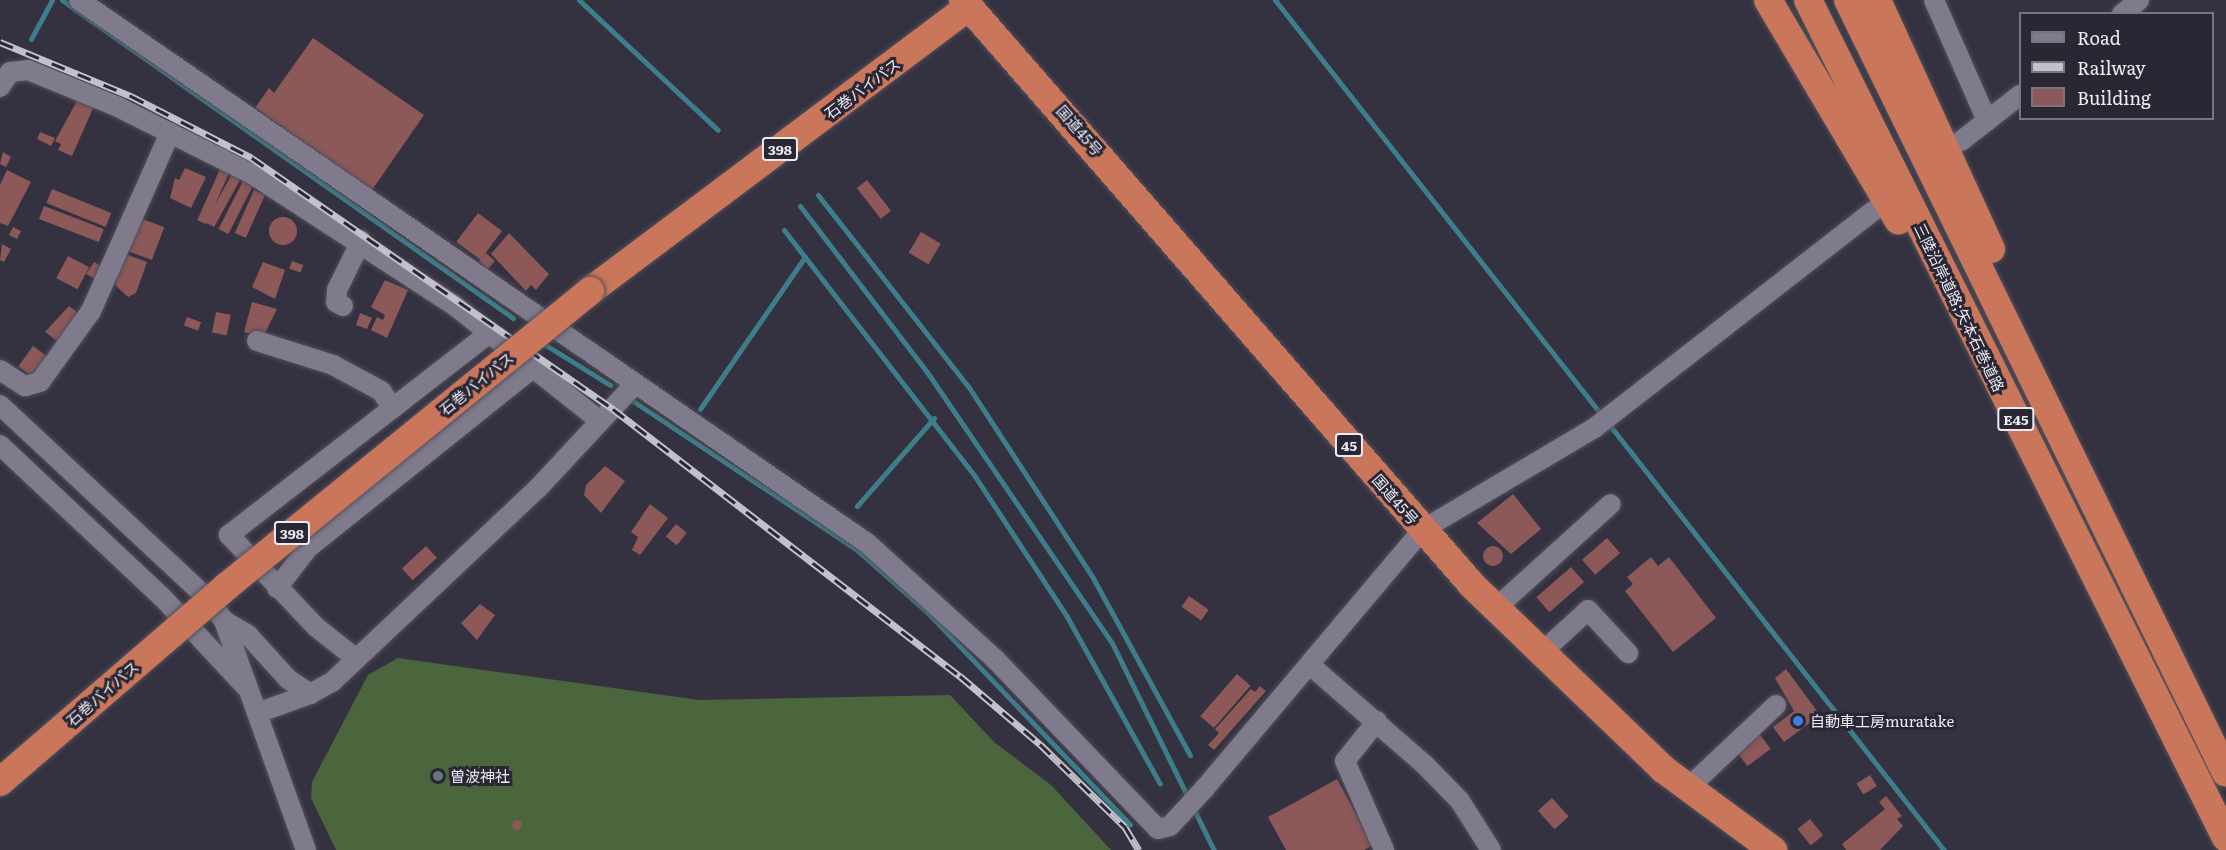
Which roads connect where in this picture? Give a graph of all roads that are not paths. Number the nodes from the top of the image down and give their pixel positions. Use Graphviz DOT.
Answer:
graph roads {
  1 [pos="79,0"];
  2 [pos="1768,0"];
  3 [pos="1808,0"];
  4 [pos="1848,0"];
  5 [pos="1877,0"];
  6 [pos="1934,0"];
  7 [pos="2139,0"];
  8 [pos="966,3"];
  9 [pos="2124,12"];
  10 [pos="0,87"];
  11 [pos="2019,96"];
  12 [pos="1988,121"];
  13 [pos="170,133"];
  14 [pos="1961,141"];
  15 [pos="1873,211"];
  16 [pos="361,241"];
  17 [pos="343,306"];
  18 [pos="1964,315"];
  19 [pos="489,333"];
  20 [pos="257,341"];
  21 [pos="534,367"];
  22 [pos="0,370"];
  23 [pos="634,385"];
  24 [pos="0,405"];
  25 [pos="393,408"];
  26 [pos="600,421"];
  27 [pos="0,445"];
  28 [pos="1611,504"];
  29 [pos="1422,530"];
  30 [pos="278,588"];
  31 [pos="2140,596"];
  32 [pos="1495,609"];
  33 [pos="224,621"];
  34 [pos="1628,653"];
  35 [pos="1540,654"];
  36 [pos="354,657"];
  37 [pos="1310,665"];
  38 [pos="310,693"];
  39 [pos="257,704"];
  40 [pos="1776,705"];
  41 [pos="1377,721"];
  42 [pos="2226,773"];
  43 [pos="0,782"];
  44 [pos="1688,788"];
  45 [pos="2226,838"];
  46 [pos="306,850"];
  47 [pos="1384,850"];
  48 [pos="1491,850"];
  49 [pos="1773,850"];
  1 -- 23 [label="street"];
  2 -- 18 [label="highway"];
  3 -- 18 [label="highway, 三陸沿岸道路;矢本石巻道路 / E45"];
  4 -- 31 [label="highway, E45"];
  5 -- 31 [label="highway"];
  6 -- 12 [label="street"];
  7 -- 9 [label="street"];
  8 -- 29 [label="highway, 国道45号 / 45"];
  8 -- 43 [label="highway, 石巻バイパス / 398, bridge"];
  10 -- 13 [label="street"];
  11 -- 12 [label="street"];
  12 -- 14 [label="street"];
  13 -- 16 [label="street"];
  13 -- 22 [label="street"];
  15 -- 29 [label="street"];
  16 -- 17 [label="street"];
  16 -- 19 [label="street"];
  18 -- 45 [label="highway, 三陸沿岸道路;矢本石巻道路 / E45"];
  19 -- 21 [label="street"];
  19 -- 25 [label="street"];
  20 -- 25 [label="street"];
  21 -- 26 [label="street"];
  21 -- 30 [label="street"];
  23 -- 26 [label="street"];
  23 -- 37 [label="street"];
  24 -- 33 [label="street"];
  25 -- 30 [label="street"];
  26 -- 36 [label="street"];
  27 -- 39 [label="street"];
  28 -- 32 [label="street"];
  29 -- 32 [label="highway, 国道45号 / 45"];
  29 -- 37 [label="street"];
  30 -- 36 [label="street"];
  31 -- 42 [label="highway, E45"];
  32 -- 35 [label="highway, 国道45号 / 45"];
  33 -- 38 [label="street"];
  33 -- 39 [label="street"];
  34 -- 35 [label="street"];
  35 -- 44 [label="highway, 国道45号 / 45"];
  36 -- 38 [label="street"];
  37 -- 41 [label="street"];
  38 -- 39 [label="street"];
  39 -- 46 [label="street"];
  40 -- 44 [label="street"];
  41 -- 47 [label="street"];
  41 -- 48 [label="street"];
  44 -- 49 [label="highway, 国道45号 / 45"];
}
